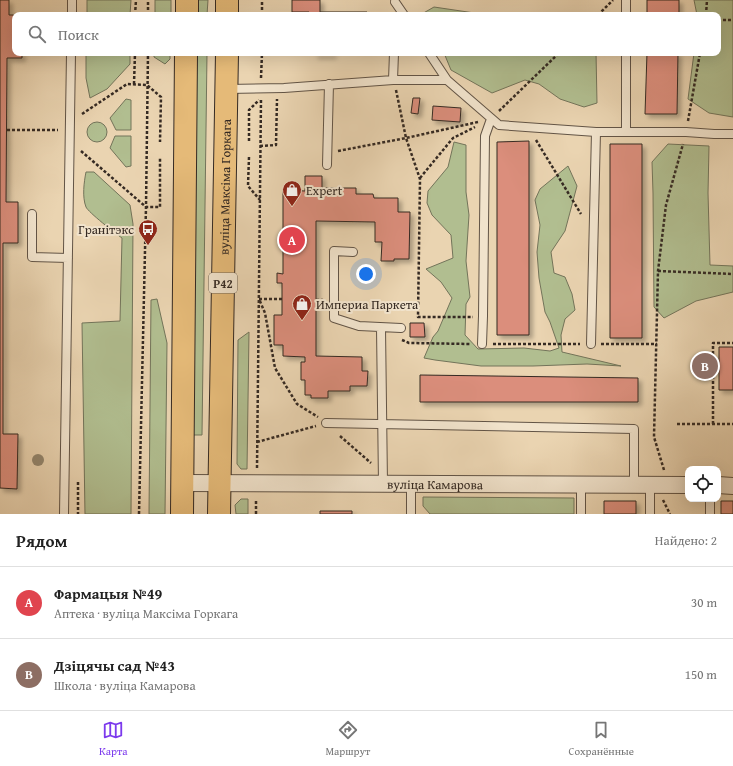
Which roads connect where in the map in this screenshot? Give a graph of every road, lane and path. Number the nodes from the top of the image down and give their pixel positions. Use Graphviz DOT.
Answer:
graph roads {
  1 [pos="72,0"];
  2 [pos="136,0"];
  3 [pos="148,0"];
  4 [pos="187,0"];
  5 [pos="227,0"];
  6 [pos="262,0"];
  7 [pos="613,0"];
  8 [pos="626,0"];
  9 [pos="706,0"];
  10 [pos="395,1"];
  11 [pos="72,12"];
  12 [pos="136,12"];
  13 [pos="148,12"];
  14 [pos="187,12"];
  15 [pos="227,12"];
  16 [pos="262,12"];
  17 [pos="395,12"];
  18 [pos="402,12"];
  19 [pos="601,12"];
  20 [pos="626,12"];
  21 [pos="706,12"];
  22 [pos="721,20"];
  23 [pos="733,20"];
  24 [pos="71,56"];
  25 [pos="135,56"];
  26 [pos="148,56"];
  27 [pos="186,56"];
  28 [pos="227,56"];
  29 [pos="262,56"];
  30 [pos="394,56"];
  31 [pos="431,56"];
  32 [pos="556,56"];
  33 [pos="626,56"];
  34 [pos="699,56"];
  35 [pos="393,80"];
  36 [pos="447,80"];
  37 [pos="134,84"];
  38 [pos="329,84"];
  39 [pos="147,85"];
  40 [pos="226,88"];
  41 [pos="277,88"];
  42 [pos="261,89"];
  43 [pos="261,98"];
  44 [pos="491,119"];
  45 [pos="528,127"];
  46 [pos="6,130"];
  47 [pos="73,130"];
  48 [pos="596,132"];
  49 [pos="626,132"];
  50 [pos="686,132"];
  51 [pos="733,134"];
  52 [pos="406,138"];
  53 [pos="249,141"];
  54 [pos="160,142"];
  55 [pos="260,146"];
  56 [pos="328,153"];
  57 [pos="160,157"];
  58 [pos="249,157"];
  59 [pos="327,165"];
  60 [pos="420,179"];
  61 [pos="260,200"];
  62 [pos="146,207"];
  63 [pos="32,214"];
  64 [pos="593,233"];
  65 [pos="353,252"];
  66 [pos="68,258"];
  67 [pos="658,271"];
  68 [pos="733,274"];
  69 [pos="259,299"];
  70 [pos="282,300"];
  71 [pos="483,316"];
  72 [pos="380,328"];
  73 [pos="402,328"];
  74 [pos="733,343"];
  75 [pos="426,344"];
  76 [pos="482,344"];
  77 [pos="591,344"];
  78 [pos="657,344"];
  79 [pos="326,423"];
  80 [pos="382,424"];
  81 [pos="677,424"];
  82 [pos="713,424"];
  83 [pos="733,424"];
  84 [pos="257,442"];
  85 [pos="666,475"];
  86 [pos="383,479"];
  87 [pos="78,482"];
  88 [pos="182,483"];
  89 [pos="219,483"];
  90 [pos="257,483"];
  91 [pos="411,484"];
  92 [pos="581,485"];
  93 [pos="634,485"];
  94 [pos="685,485"];
  95 [pos="721,485"];
  96 [pos="650,486"];
  97 [pos="733,486"];
  98 [pos="710,502"];
  99 [pos="64,514"];
  100 [pos="78,514"];
  101 [pos="139,514"];
  102 [pos="182,514"];
  103 [pos="219,514"];
  104 [pos="256,514"];
  105 [pos="411,514"];
  106 [pos="581,514"];
  107 [pos="650,514"];
  108 [pos="710,514"];
  1 -- 11 [label="lane"];
  2 -- 12 [label="path"];
  3 -- 13 [label="path"];
  4 -- 14 [label="main road"];
  5 -- 15 [label="main road"];
  6 -- 16 [label="path"];
  7 -- 19 [label="path"];
  8 -- 20 [label="lane"];
  9 -- 21 [label="path"];
  10 -- 17 [label="lane"];
  10 -- 18 [label="lane"];
  22 -- 23 [label="path"];
  24 -- 47 [label="lane"];
  25 -- 37 [label="path"];
  26 -- 39 [label="path"];
  27 -- 88 [label="main road"];
  28 -- 40 [label="main road, вуліца Максіма Горкага / Р42"];
  29 -- 42 [label="path"];
  30 -- 35 [label="lane"];
  31 -- 36 [label="lane"];
  32 -- 44 [label="path"];
  33 -- 49 [label="lane"];
  34 -- 50 [label="path"];
  35 -- 36 [label="lane"];
  35 -- 38 [label="lane"];
  35 -- 52 [label="path"];
  36 -- 44 [label="lane"];
  37 -- 39 [label="path"];
  37 -- 47 [label="path"];
  38 -- 41 [label="lane"];
  38 -- 56 [label="lane"];
  39 -- 54 [label="path"];
  39 -- 62 [label="path"];
  40 -- 42 [label="lane"];
  40 -- 89 [label="main road, вуліца Максіма Горкага / Р42"];
  41 -- 42 [label="lane"];
  41 -- 55 [label="path"];
  42 -- 43 [label="path"];
  43 -- 53 [label="path"];
  43 -- 55 [label="path"];
  44 -- 45 [label="lane"];
  44 -- 52 [label="path"];
  44 -- 60 [label="path"];
  44 -- 71 [label="lane"];
  45 -- 48 [label="lane"];
  45 -- 64 [label="path"];
  46 -- 47 [label="path"];
  47 -- 62 [label="path"];
  47 -- 66 [label="lane"];
  48 -- 49 [label="lane"];
  48 -- 64 [label="lane"];
  49 -- 50 [label="lane"];
  50 -- 51 [label="lane"];
  50 -- 67 [label="path"];
  52 -- 56 [label="path"];
  52 -- 60 [label="path"];
  55 -- 61 [label="path"];
  56 -- 59 [label="lane"];
  57 -- 62 [label="path"];
  58 -- 61 [label="path"];
  60 -- 71 [label="path"];
  61 -- 69 [label="path"];
  62 -- 101 [label="path"];
  63 -- 66 [label="lane"];
  64 -- 77 [label="lane"];
  65 -- 72 [label="lane"];
  66 -- 99 [label="lane"];
  67 -- 68 [label="path"];
  67 -- 78 [label="path"];
  69 -- 70 [label="path"];
  69 -- 79 [label="path"];
  69 -- 84 [label="path"];
  71 -- 76 [label="lane"];
  72 -- 73 [label="lane"];
  72 -- 80 [label="lane"];
  74 -- 82 [label="path"];
  75 -- 76 [label="path"];
  76 -- 77 [label="path"];
  77 -- 78 [label="path"];
  78 -- 85 [label="path"];
  79 -- 80 [label="lane"];
  79 -- 84 [label="path"];
  79 -- 86 [label="path"];
  80 -- 86 [label="lane"];
  80 -- 93 [label="lane"];
  81 -- 82 [label="path"];
  82 -- 83 [label="path"];
  84 -- 90 [label="path"];
  86 -- 90 [label="street, вуліца Камарова"];
  86 -- 91 [label="street, вуліца Камарова"];
  87 -- 100 [label="path"];
  88 -- 89 [label="street, вуліца Камарова"];
  88 -- 102 [label="main road"];
  89 -- 90 [label="street, вуліца Камарова"];
  89 -- 103 [label="main road, вуліца Максіма Горкага / Р42"];
  90 -- 104 [label="path"];
  91 -- 92 [label="street, вуліца Камарова"];
  91 -- 105 [label="lane"];
  92 -- 93 [label="street, вуліца Камарова"];
  92 -- 106 [label="lane"];
  93 -- 96 [label="street, вуліца Камарова"];
  94 -- 96 [label="street, вуліца Камарова"];
  95 -- 97 [label="street"];
  96 -- 107 [label="lane"];
  98 -- 108 [label="lane"];
}
